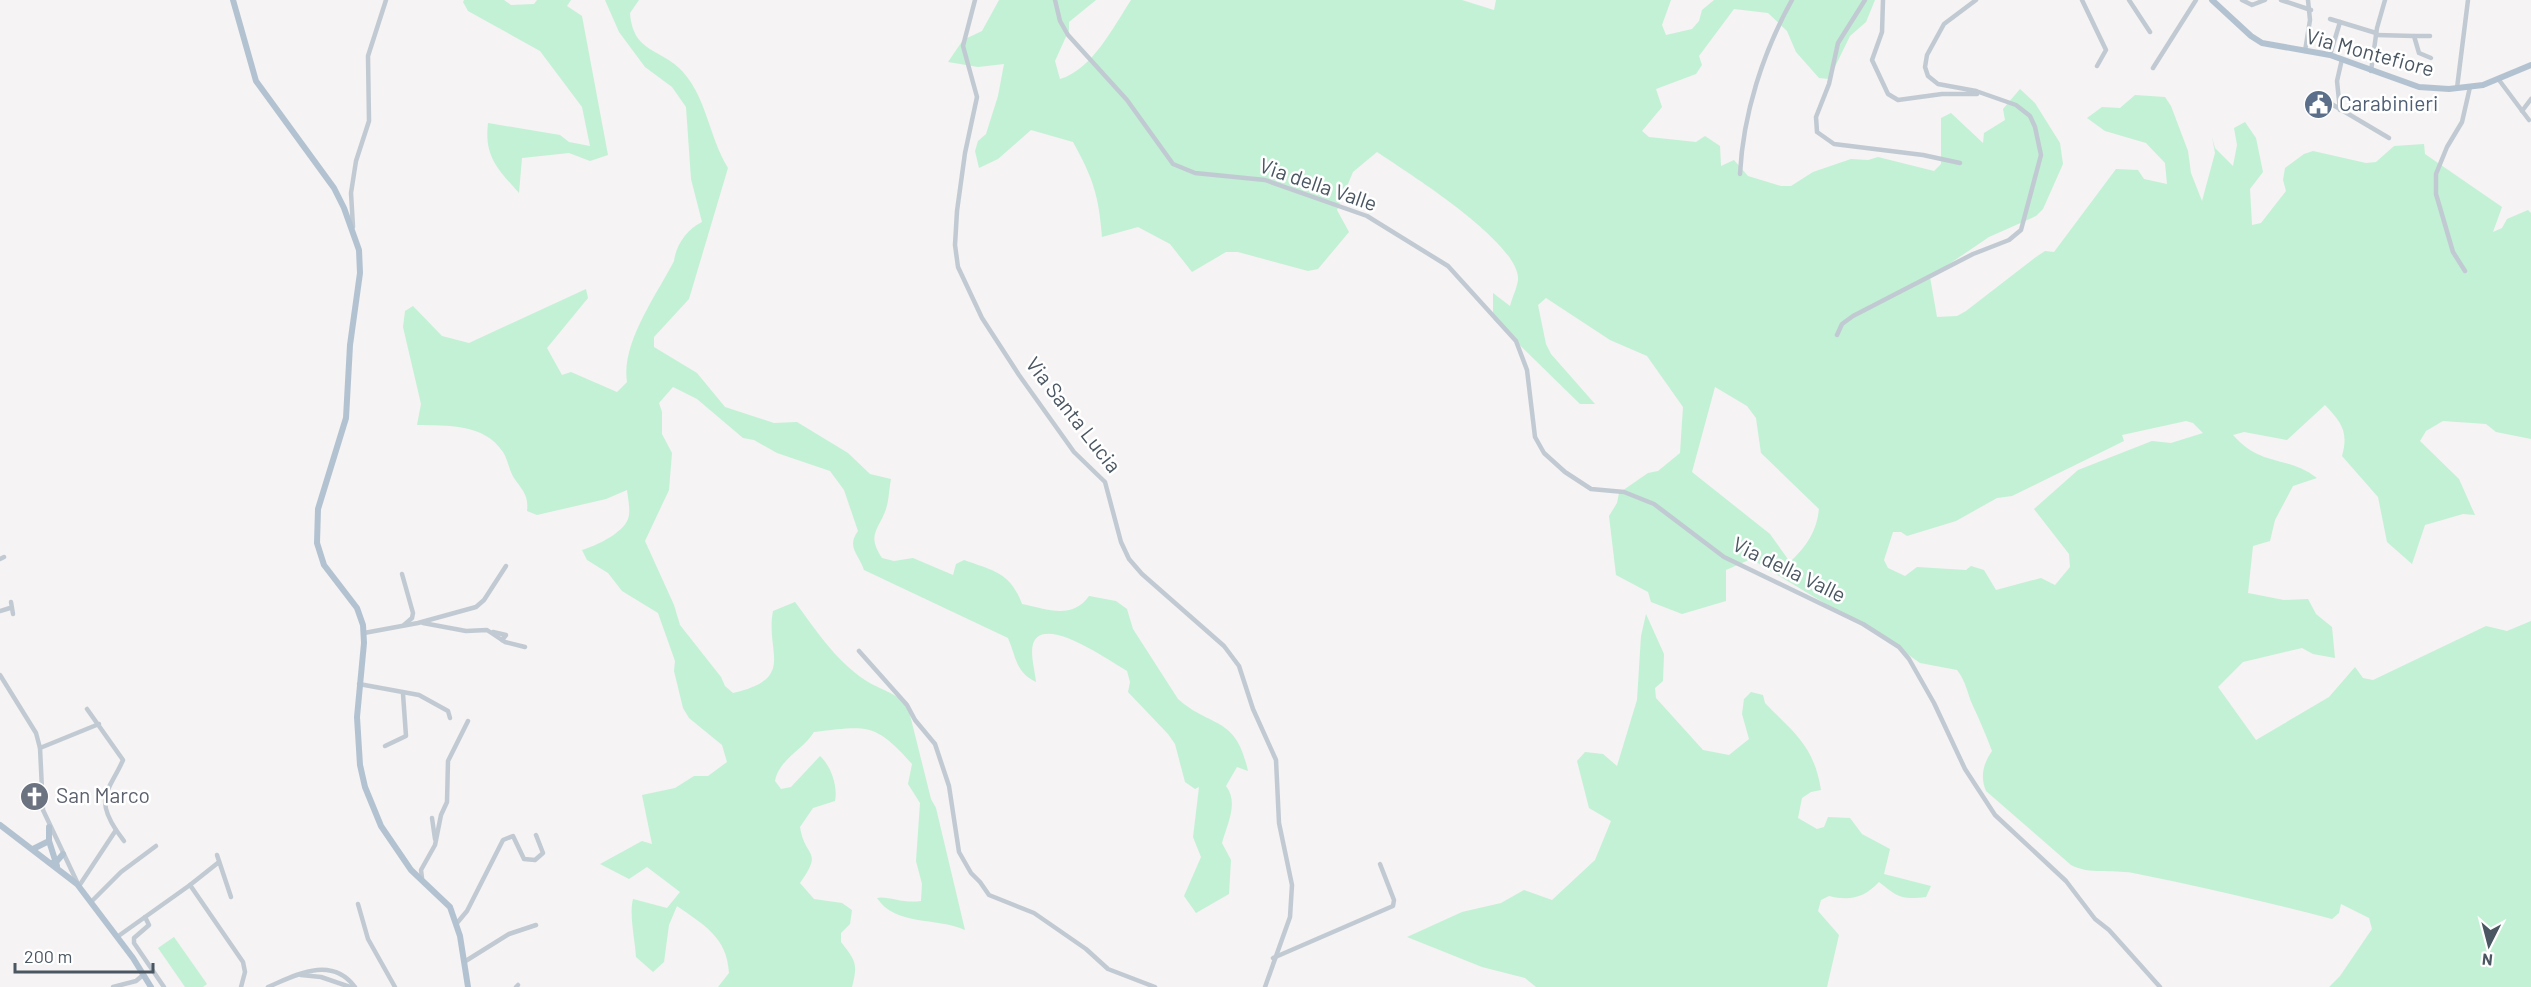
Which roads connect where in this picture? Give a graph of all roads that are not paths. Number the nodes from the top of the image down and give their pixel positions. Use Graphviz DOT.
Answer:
graph roads {
  1 [pos="232,0"];
  2 [pos="386,0"];
  3 [pos="975,0"];
  4 [pos="1054,0"];
  5 [pos="1792,0"];
  6 [pos="1865,0"];
  7 [pos="1882,0"];
  8 [pos="1976,0"];
  9 [pos="2082,0"];
  10 [pos="2129,0"];
  11 [pos="2196,0"];
  12 [pos="2212,0"];
  13 [pos="2242,0"];
  14 [pos="2265,0"];
  15 [pos="2281,0"];
  16 [pos="2308,0"];
  17 [pos="2385,0"];
  18 [pos="2468,0"];
  19 [pos="2311,10"];
  20 [pos="2330,19"];
  21 [pos="2340,22"];
  22 [pos="2150,32"];
  23 [pos="2376,34"];
  24 [pos="2414,36"];
  25 [pos="2430,36"];
  26 [pos="2305,51"];
  27 [pos="2330,56"];
  28 [pos="2431,58"];
  29 [pos="2342,59"];
  30 [pos="2531,65"];
  31 [pos="2097,66"];
  32 [pos="2153,68"];
  33 [pos="2371,71"];
  34 [pos="2499,80"];
  35 [pos="2470,87"];
  36 [pos="2457,88"];
  37 [pos="1976,90"];
  38 [pos="2318,96"];
  39 [pos="2531,99"];
  40 [pos="2340,110"];
  41 [pos="2522,111"];
  42 [pos="2529,120"];
  43 [pos="2389,138"];
  44 [pos="1960,163"];
  45 [pos="1740,174"];
  46 [pos="354,233"];
  47 [pos="2464,271"];
  48 [pos="1837,335"];
  49 [pos="506,566"];
  50 [pos="402,574"];
  51 [pos="11,608"];
  52 [pos="0,611"];
  53 [pos="418,623"];
  54 [pos="402,627"];
  55 [pos="364,633"];
  56 [pos="525,647"];
  57 [pos="859,651"];
  58 [pos="0,675"];
  59 [pos="359,684"];
  60 [pos="403,694"];
  61 [pos="87,709"];
  62 [pos="450,718"];
  63 [pos="468,721"];
  64 [pos="99,724"];
  65 [pos="385,746"];
  66 [pos="40,748"];
  67 [pos="432,818"];
  68 [pos="0,825"];
  69 [pos="49,827"];
  70 [pos="116,830"];
  71 [pos="536,835"];
  72 [pos="49,841"];
  73 [pos="124,841"];
  74 [pos="156,846"];
  75 [pos="435,846"];
  76 [pos="33,849"];
  77 [pos="63,854"];
  78 [pos="217,855"];
  79 [pos="219,862"];
  80 [pos="54,864"];
  81 [pos="1380,864"];
  82 [pos="190,885"];
  83 [pos="425,885"];
  84 [pos="79,886"];
  85 [pos="231,897"];
  86 [pos="91,902"];
  87 [pos="358,904"];
  88 [pos="145,917"];
  89 [pos="457,923"];
  90 [pos="536,925"];
  91 [pos="117,936"];
  92 [pos="1273,958"];
  93 [pos="464,962"];
  94 [pos="143,975"];
  95 [pos="297,975"];
  96 [pos="136,984"];
  97 [pos="269,986"];
  98 [pos="115,987"];
  99 [pos="151,987"];
  100 [pos="164,987"];
  101 [pos="241,987"];
  102 [pos="352,987"];
  103 [pos="395,987"];
  104 [pos="468,987"];
  105 [pos="1155,987"];
  106 [pos="1264,987"];
  107 [pos="2160,987"];
  1 -- 46 [label="main road"];
  2 -- 46 [label="street"];
  3 -- 92 [label="street, Via Santa Lucia"];
  4 -- 107 [label="street, Via della Valle"];
  5 -- 45 [label="street"];
  6 -- 44 [label="street"];
  7 -- 37 [label="street"];
  8 -- 37 [label="street"];
  9 -- 31 [label="street"];
  10 -- 22 [label="street"];
  11 -- 32 [label="street"];
  12 -- 26 [label="main road, Via Montefiore"];
  13 -- 14 [label="street"];
  15 -- 19 [label="street"];
  16 -- 19 [label="street"];
  17 -- 23 [label="street"];
  18 -- 36 [label="street"];
  19 -- 26 [label="street"];
  20 -- 21 [label="street"];
  21 -- 23 [label="street"];
  21 -- 27 [label="street"];
  23 -- 24 [label="street"];
  23 -- 33 [label="street"];
  24 -- 25 [label="street"];
  24 -- 28 [label="street"];
  26 -- 27 [label="main road, Via Montefiore"];
  27 -- 29 [label="main road, Via Montefiore"];
  29 -- 33 [label="main road, Via Montefiore"];
  29 -- 40 [label="street"];
  30 -- 34 [label="main road, Via Montefiore"];
  33 -- 36 [label="main road, Via Montefiore"];
  34 -- 35 [label="main road, Via Montefiore"];
  34 -- 41 [label="street"];
  35 -- 36 [label="main road, Via Montefiore"];
  35 -- 47 [label="street"];
  37 -- 48 [label="street"];
  38 -- 40 [label="street"];
  39 -- 41 [label="street"];
  40 -- 43 [label="street"];
  41 -- 42 [label="street"];
  46 -- 55 [label="main road"];
  49 -- 53 [label="street"];
  50 -- 54 [label="street"];
  51 -- 52 [label="street"];
  53 -- 54 [label="street"];
  53 -- 56 [label="street"];
  54 -- 55 [label="street"];
  55 -- 59 [label="main road"];
  57 -- 105 [label="street"];
  58 -- 66 [label="street"];
  59 -- 60 [label="street"];
  59 -- 83 [label="main road"];
  60 -- 62 [label="street"];
  60 -- 65 [label="street"];
  61 -- 64 [label="street"];
  63 -- 75 [label="street"];
  64 -- 66 [label="street"];
  64 -- 70 [label="street"];
  66 -- 69 [label="street"];
  67 -- 75 [label="street"];
  68 -- 76 [label="main road"];
  69 -- 72 [label="main road"];
  69 -- 77 [label="street"];
  70 -- 73 [label="street"];
  70 -- 84 [label="street"];
  71 -- 89 [label="street"];
  72 -- 76 [label="main road"];
  72 -- 80 [label="main road"];
  74 -- 86 [label="street"];
  75 -- 83 [label="street"];
  76 -- 80 [label="main road"];
  77 -- 80 [label="main road"];
  77 -- 84 [label="street"];
  78 -- 79 [label="street"];
  79 -- 82 [label="street"];
  79 -- 85 [label="street"];
  80 -- 84 [label="main road"];
  81 -- 92 [label="street"];
  82 -- 88 [label="street"];
  82 -- 101 [label="street"];
  83 -- 89 [label="main road"];
  84 -- 86 [label="main road"];
  86 -- 91 [label="main road"];
  87 -- 103 [label="street"];
  88 -- 91 [label="street"];
  88 -- 100 [label="street"];
  89 -- 93 [label="main road"];
  90 -- 93 [label="street"];
  91 -- 94 [label="main road"];
  92 -- 106 [label="street, Via Santa Lucia"];
  93 -- 104 [label="main road"];
  94 -- 96 [label="street"];
  94 -- 99 [label="main road"];
  95 -- 97 [label="street"];
  95 -- 102 [label="street"];
  95 -- 102 [label="street"];
  96 -- 98 [label="street"];
}
